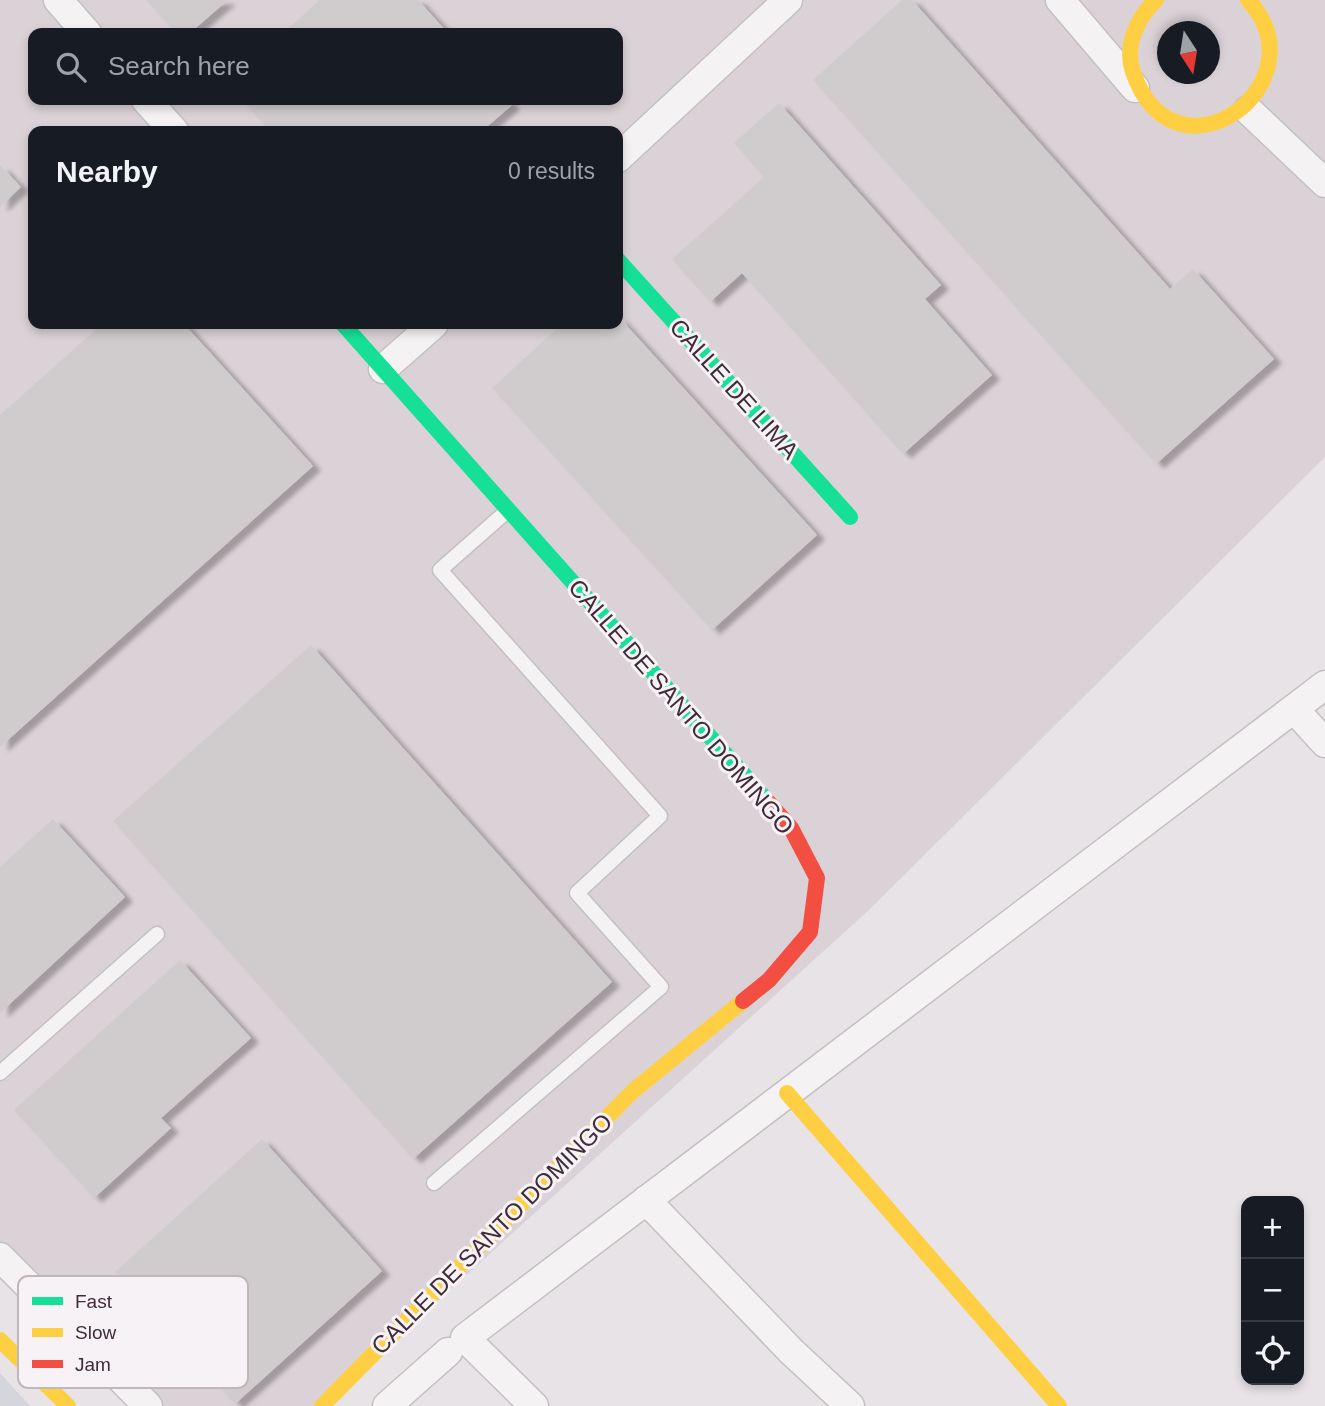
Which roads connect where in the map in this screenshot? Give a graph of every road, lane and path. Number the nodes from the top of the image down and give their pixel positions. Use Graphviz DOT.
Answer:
graph roads {
  1 [pos="58,0"];
  2 [pos="788,0"];
  3 [pos="1060,0"];
  4 [pos="1156,0"];
  5 [pos="1252,3"];
  6 [pos="83,28"];
  7 [pos="1146,100"];
  8 [pos="151,105"];
  9 [pos="1248,110"];
  10 [pos="169,126"];
  11 [pos="623,153"];
  12 [pos="1325,183"];
  13 [pos="623,266"];
  14 [pos="347,329"];
  15 [pos="428,329"];
  16 [pos="383,369"];
  17 [pos="508,510"];
  18 [pos="849,517"];
  19 [pos="1325,685"];
  20 [pos="1294,709"];
  21 [pos="1325,743"];
  22 [pos="157,934"];
  23 [pos="0,1073"];
  24 [pos="788,1093"];
  25 [pos="434,1183"];
  26 [pos="646,1200"];
  27 [pos="0,1257"];
  28 [pos="19,1276"];
  29 [pos="0,1340"];
  30 [pos="457,1345"];
  31 [pos="18,1357"];
  32 [pos="49,1388"];
  33 [pos="131,1388"];
  34 [pos="68,1406"];
  35 [pos="149,1406"];
  36 [pos="323,1406"];
  37 [pos="387,1406"];
  38 [pos="534,1406"];
  39 [pos="850,1406"];
  40 [pos="1059,1406"];
  1 -- 6 [label="street"];
  2 -- 11 [label="street"];
  3 -- 7 [label="street"];
  4 -- 7 [label="main road"];
  5 -- 9 [label="main road"];
  7 -- 9 [label="main road"];
  8 -- 10 [label="street"];
  9 -- 12 [label="street"];
  13 -- 18 [label="main road, CALLE DE LIMA"];
  14 -- 16 [label="main road, CALLE DE SANTO DOMINGO"];
  15 -- 16 [label="street"];
  16 -- 17 [label="main road, CALLE DE SANTO DOMINGO"];
  17 -- 25 [label="lane"];
  17 -- 36 [label="main road, CALLE DE SANTO DOMINGO"];
  19 -- 20 [label="street"];
  20 -- 21 [label="street"];
  20 -- 24 [label="street"];
  22 -- 23 [label="lane"];
  24 -- 26 [label="street"];
  24 -- 40 [label="main road"];
  26 -- 30 [label="street"];
  26 -- 39 [label="street"];
  27 -- 28 [label="street"];
  29 -- 31 [label="main road"];
  30 -- 37 [label="street"];
  30 -- 38 [label="street"];
  32 -- 34 [label="main road"];
  33 -- 35 [label="street"];
}
